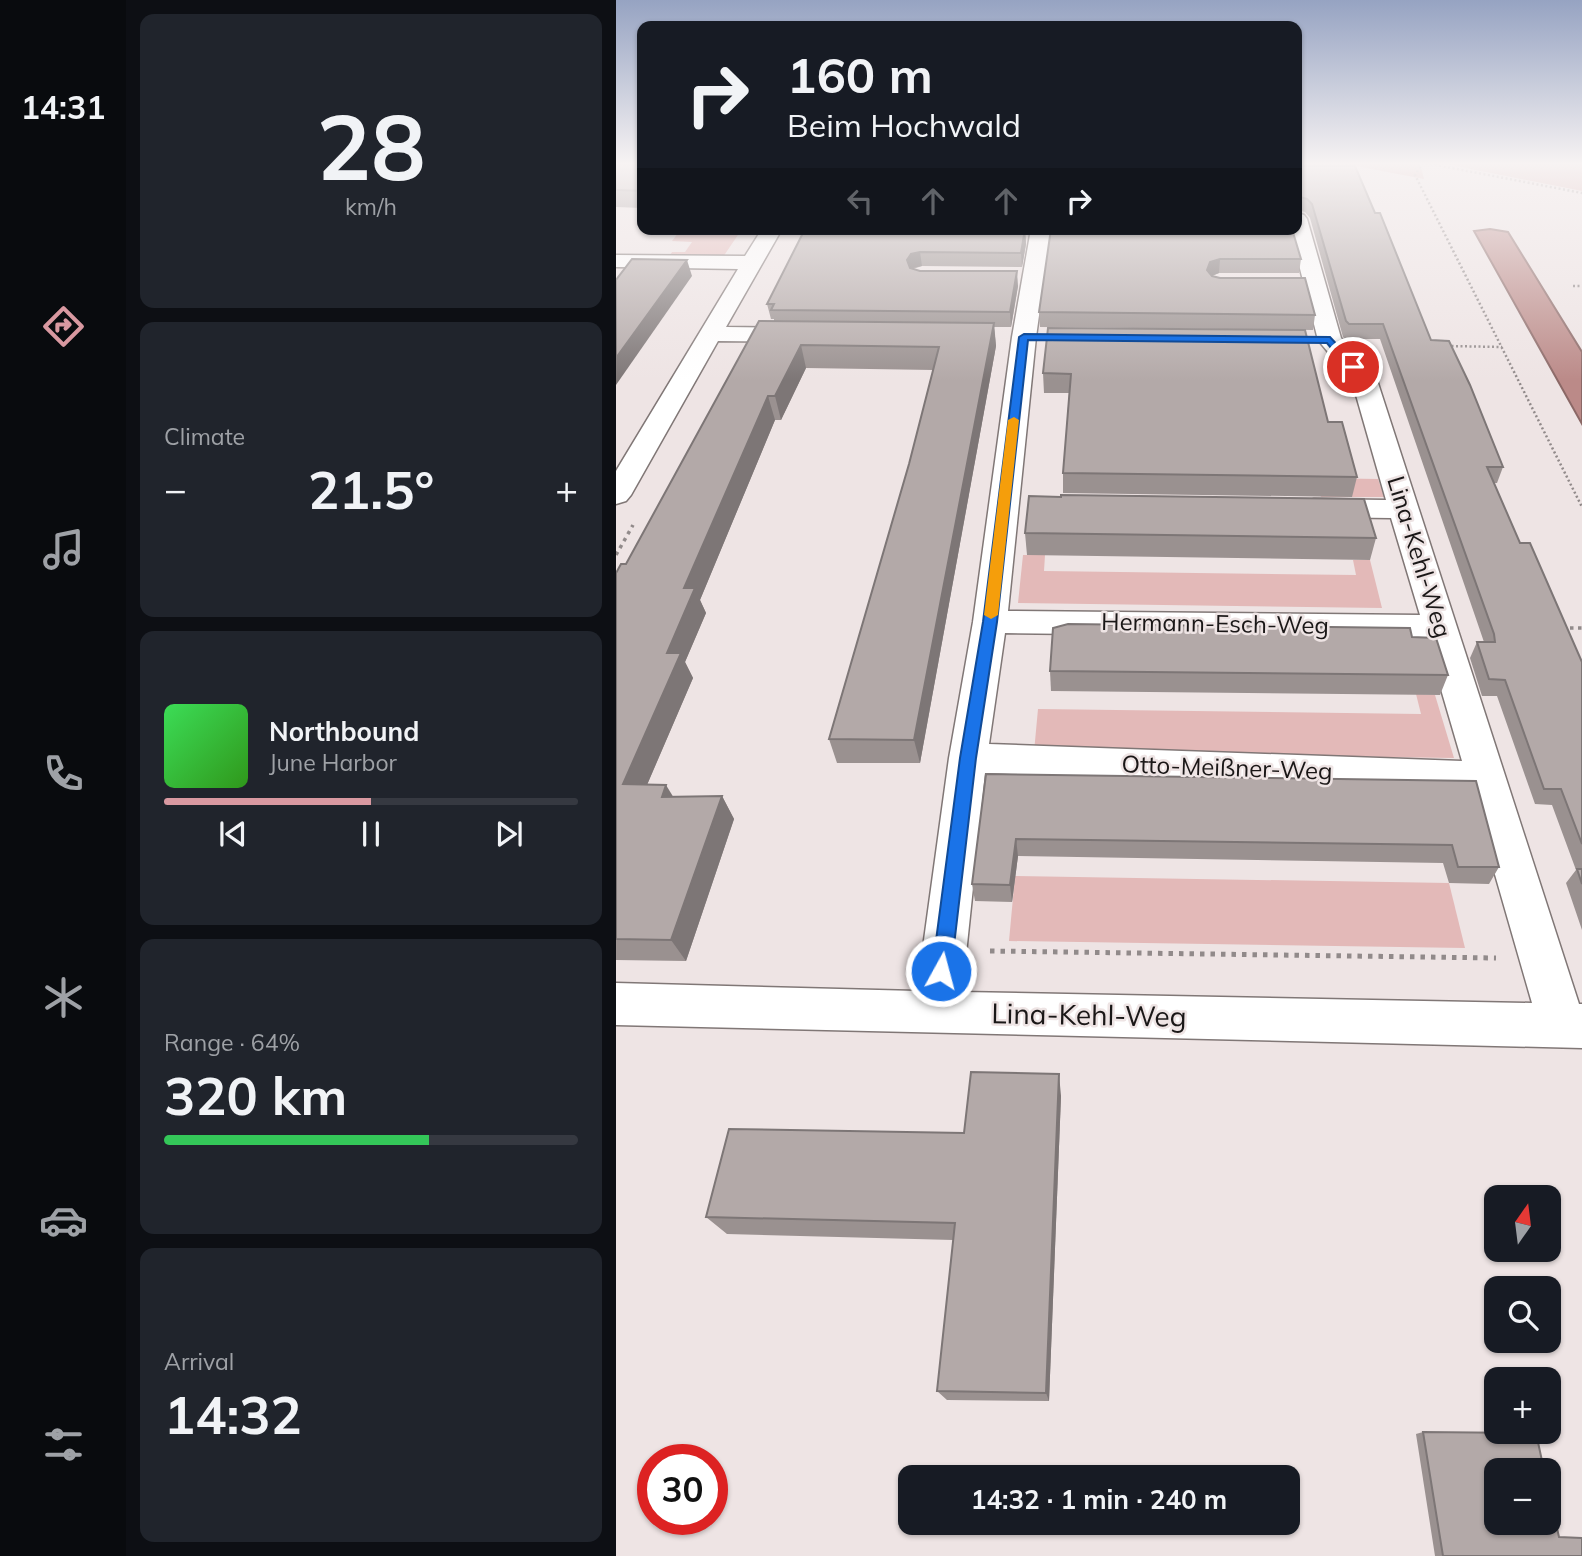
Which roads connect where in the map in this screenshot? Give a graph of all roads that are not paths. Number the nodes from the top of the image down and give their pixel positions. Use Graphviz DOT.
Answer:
graph roads {
  1 [pos="768,236"];
  2 [pos="1039,236"];
  3 [pos="1302,236"];
  4 [pos="666,240"];
  5 [pos="616,261"];
  6 [pos="651,261"];
  7 [pos="753,263"];
  8 [pos="1006,276"];
  9 [pos="1033,277"];
  10 [pos="1287,283"];
  11 [pos="1314,283"];
  12 [pos="711,334"];
  13 [pos="820,335"];
  14 [pos="616,495"];
  15 [pos="1282,507"];
  16 [pos="1404,509"];
  17 [pos="990,622"];
  18 [pos="1440,627"];
  19 [pos="968,758"];
  20 [pos="1486,777"];
  21 [pos="616,1004"];
  22 [pos="937,1013"];
  23 [pos="1572,1025"];
  1 -- 7 [label="street"];
  2 -- 9 [label="street"];
  3 -- 11 [label="street"];
  4 -- 6 [label="street"];
  5 -- 6 [label="street"];
  6 -- 7 [label="street"];
  7 -- 12 [label="street"];
  8 -- 9 [label="street"];
  9 -- 17 [label="street"];
  10 -- 11 [label="street"];
  11 -- 16 [label="street, Lina-Kehl-Weg"];
  12 -- 13 [label="street"];
  12 -- 14 [label="street"];
  15 -- 16 [label="street"];
  16 -- 18 [label="street, Lina-Kehl-Weg"];
  17 -- 18 [label="street, Hermann-Esch-Weg"];
  17 -- 19 [label="street"];
  18 -- 20 [label="street, Lina-Kehl-Weg"];
  19 -- 20 [label="street, Otto-Meißner-Weg"];
  19 -- 22 [label="street"];
  20 -- 23 [label="street, Lina-Kehl-Weg"];
  21 -- 22 [label="street, Lina-Kehl-Weg"];
  22 -- 23 [label="street, Lina-Kehl-Weg"];
}
